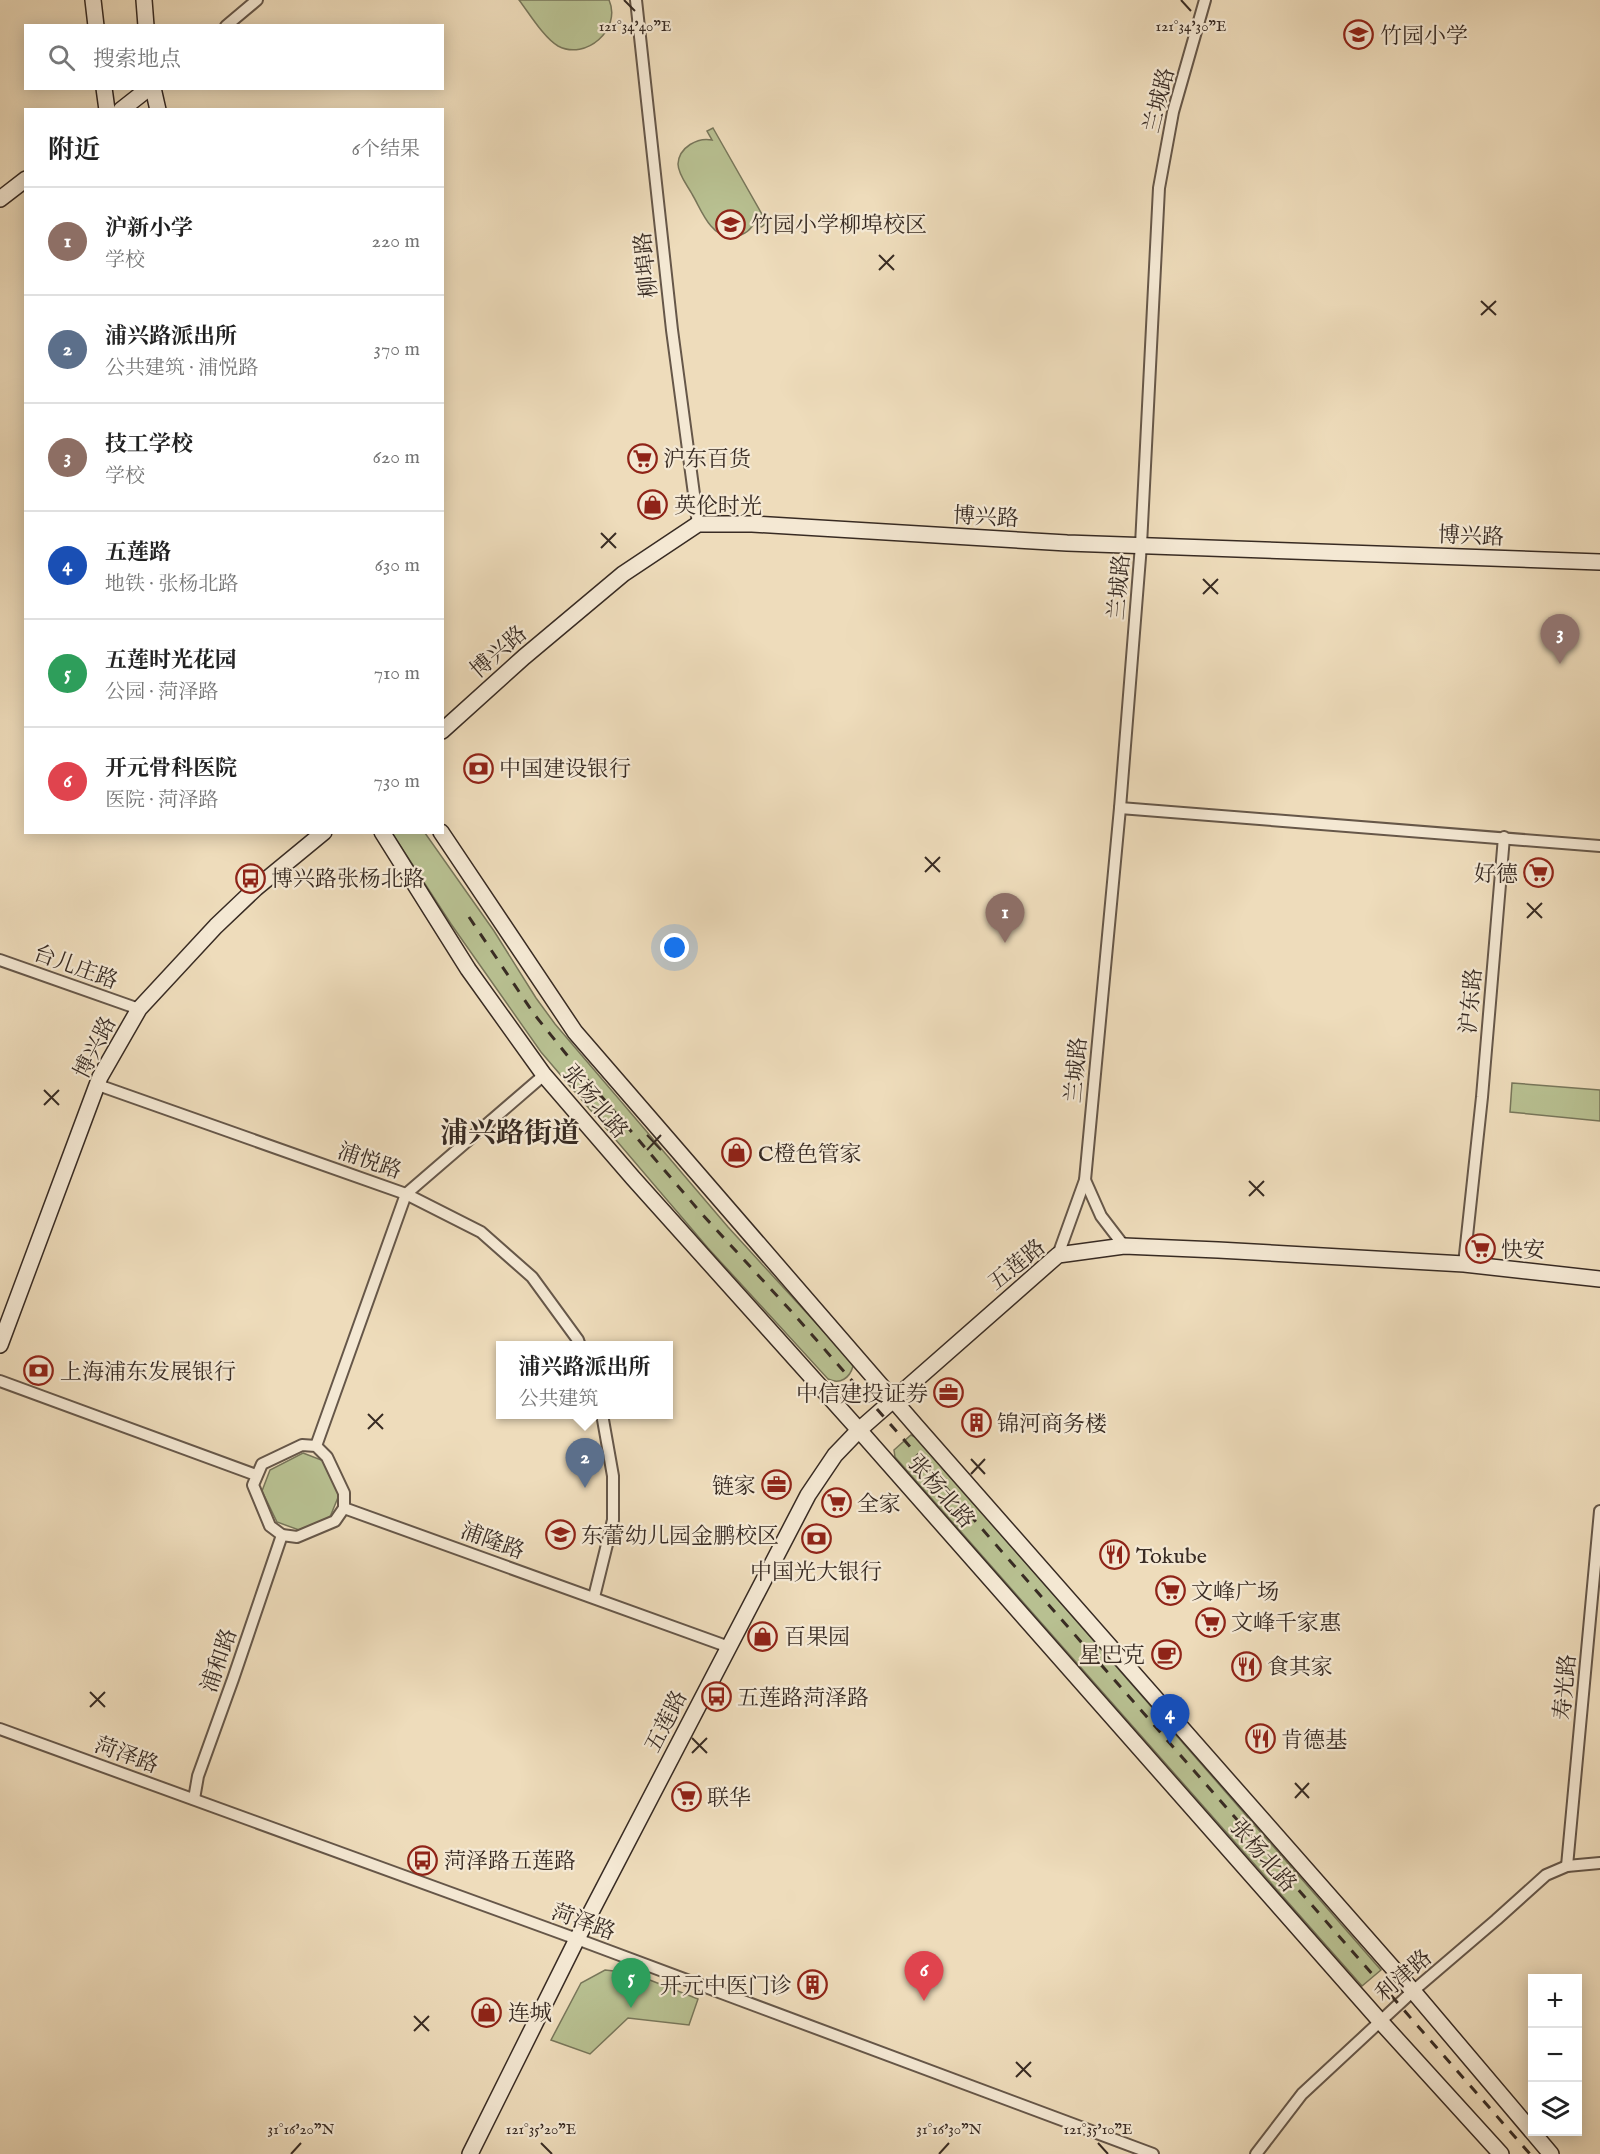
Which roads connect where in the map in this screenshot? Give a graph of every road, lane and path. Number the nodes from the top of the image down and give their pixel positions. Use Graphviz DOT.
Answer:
graph roads {
  1 [pos="93,0"];
  2 [pos="144,0"];
  3 [pos="257,0"];
  4 [pos="636,0"];
  5 [pos="1205,0"];
  6 [pos="96,24"];
  7 [pos="146,24"];
  8 [pos="228,24"];
  9 [pos="104,90"];
  10 [pos="146,90"];
  11 [pos="153,90"];
  12 [pos="107,108"];
  13 [pos="123,108"];
  14 [pos="158,108"];
  15 [pos="24,181"];
  16 [pos="0,199"];
  17 [pos="698,524"];
  18 [pos="1141,545"];
  19 [pos="1600,562"];
  20 [pos="444,729"];
  21 [pos="1120,808"];
  22 [pos="322,834"];
  23 [pos="383,834"];
  24 [pos="442,834"];
  25 [pos="1504,837"];
  26 [pos="1600,846"];
  27 [pos="0,960"];
  28 [pos="139,1009"];
  29 [pos="544,1075"];
  30 [pos="98,1085"];
  31 [pos="1085,1180"];
  32 [pos="406,1194"];
  33 [pos="1124,1246"];
  34 [pos="1058,1254"];
  35 [pos="1464,1264"];
  36 [pos="1600,1280"];
  37 [pos="578,1341"];
  38 [pos="0,1345"];
  39 [pos="0,1381"];
  40 [pos="893,1400"];
  41 [pos="603,1419"];
  42 [pos="860,1431"];
  43 [pos="316,1446"];
  44 [pos="256,1475"];
  45 [pos="344,1508"];
  46 [pos="1600,1511"];
  47 [pos="282,1535"];
  48 [pos="594,1597"];
  49 [pos="729,1647"];
  50 [pos="0,1729"];
  51 [pos="194,1799"];
  52 [pos="1600,1863"];
  53 [pos="1567,1866"];
  54 [pos="577,1939"];
  55 [pos="1413,1991"];
  56 [pos="1380,2021"];
  57 [pos="470,2154"];
  58 [pos="1153,2154"];
  59 [pos="1256,2154"];
  60 [pos="1501,2154"];
  61 [pos="1551,2154"];
  1 -- 6 [label="street"];
  2 -- 7 [label="street"];
  3 -- 8 [label="street"];
  4 -- 17 [label="street, 柳埠路"];
  5 -- 18 [label="street, 兰城路"];
  9 -- 12 [label="street"];
  10 -- 13 [label="street"];
  11 -- 14 [label="street"];
  15 -- 16 [label="street"];
  17 -- 18 [label="street, 博兴路"];
  17 -- 20 [label="street, 博兴路"];
  18 -- 19 [label="street, 博兴路"];
  18 -- 21 [label="street, 兰城路"];
  21 -- 25 [label="street"];
  21 -- 31 [label="street, 兰城路"];
  22 -- 28 [label="street, 博兴路"];
  23 -- 29 [label="street, 张杨北路"];
  24 -- 40 [label="street, 张杨北路"];
  25 -- 26 [label="street"];
  25 -- 35 [label="street, 沪东路"];
  27 -- 28 [label="street, 台儿庄路"];
  28 -- 30 [label="street, 博兴路"];
  29 -- 32 [label="street"];
  29 -- 42 [label="street, 张杨北路"];
  30 -- 32 [label="street, 浦悦路"];
  30 -- 38 [label="street, 博兴路"];
  31 -- 33 [label="street, 兰城路"];
  31 -- 34 [label="street, 兰城路"];
  32 -- 37 [label="street, 浦悦路"];
  32 -- 43 [label="street"];
  33 -- 34 [label="street, 五莲路"];
  33 -- 35 [label="street, 五莲路"];
  34 -- 40 [label="street, 五莲路"];
  35 -- 36 [label="street, 五莲路"];
  39 -- 44 [label="street"];
  40 -- 42 [label="street, 五莲路"];
  40 -- 55 [label="street, 张杨北路"];
  41 -- 48 [label="street"];
  42 -- 49 [label="street, 五莲路"];
  42 -- 56 [label="street, 张杨北路"];
  43 -- 44 [label="street"];
  43 -- 45 [label="street"];
  44 -- 47 [label="street"];
  45 -- 47 [label="street"];
  45 -- 48 [label="street, 浦隆路"];
  46 -- 53 [label="street, 寿光路"];
  47 -- 51 [label="street, 浦和路"];
  48 -- 49 [label="street, 浦隆路"];
  49 -- 54 [label="street, 五莲路"];
  50 -- 51 [label="street, 菏泽路"];
  51 -- 54 [label="street, 菏泽路"];
  52 -- 53 [label="street, 利津路"];
  53 -- 55 [label="street, 利津路"];
  54 -- 57 [label="street, 五莲路"];
  54 -- 58 [label="street, 菏泽路"];
  55 -- 56 [label="street, 利津路"];
  55 -- 61 [label="street, 张杨北路"];
  56 -- 59 [label="street, 利津路"];
  56 -- 60 [label="street, 张杨北路"];
}
